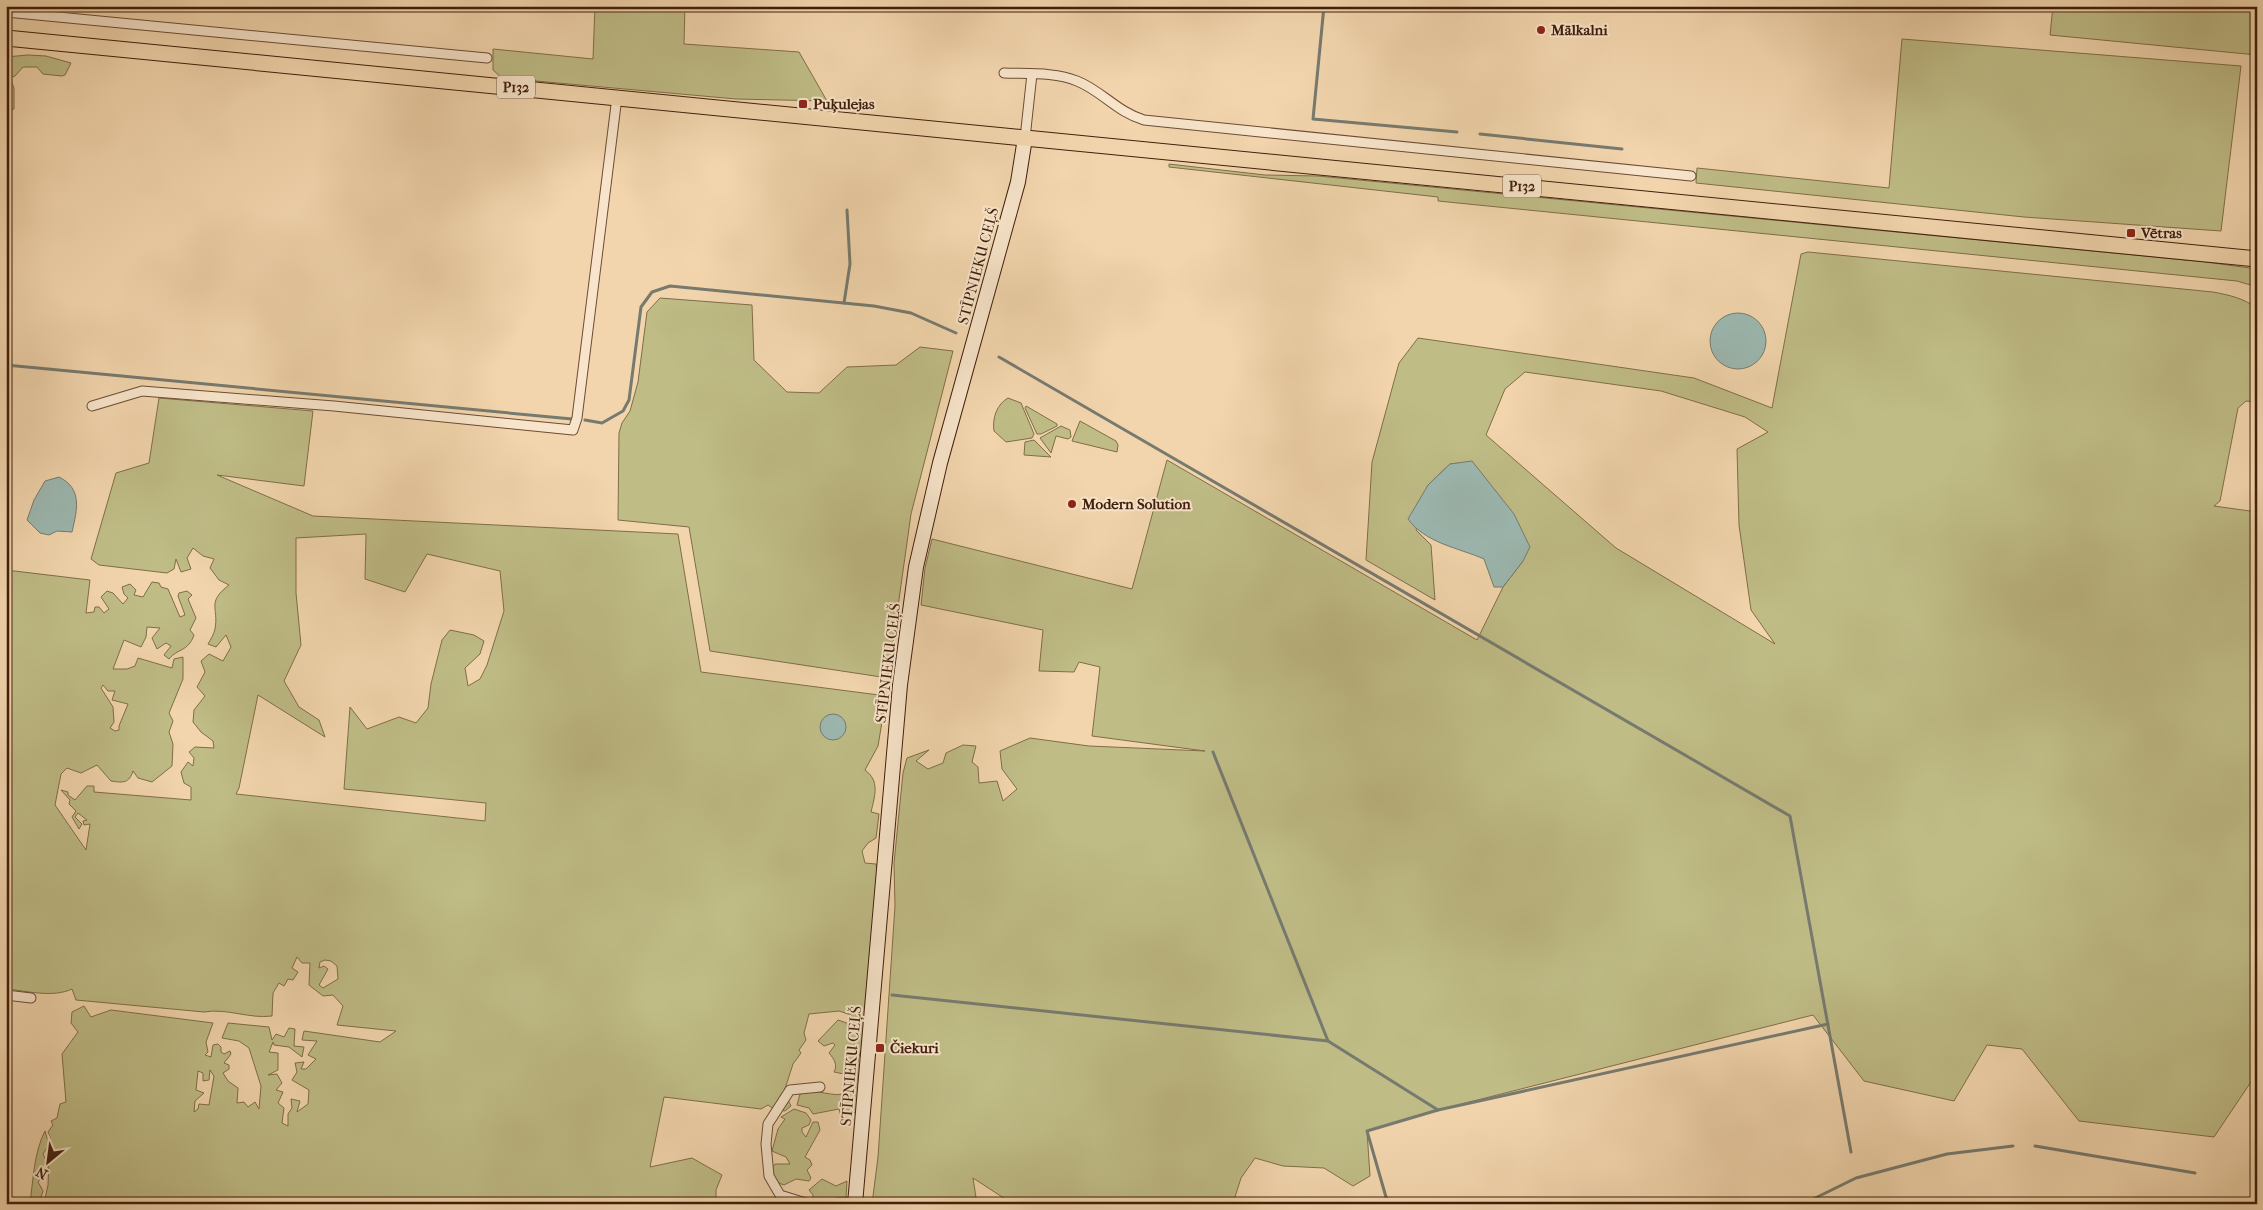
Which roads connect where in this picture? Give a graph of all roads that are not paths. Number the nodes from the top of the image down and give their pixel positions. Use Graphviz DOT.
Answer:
graph roads {
  1 [pos="6,12"];
  2 [pos="6,38"];
  3 [pos="487,58"];
  4 [pos="1004,73"];
  5 [pos="1032,74"];
  6 [pos="617,97"];
  7 [pos="1026,138"];
  8 [pos="1691,176"];
  9 [pos="2257,258"];
  10 [pos="92,406"];
  11 [pos="6,995"];
  12 [pos="31,998"];
  13 [pos="820,1088"];
  14 [pos="855,1203"];
  15 [pos="809,1204"];
  16 [pos="828,1204"];
  1 -- 3 [label="street"];
  2 -- 6 [label="main road, P132"];
  4 -- 5 [label="street"];
  5 -- 7 [label="street"];
  5 -- 8 [label="street"];
  6 -- 7 [label="main road, P132"];
  6 -- 10 [label="street"];
  7 -- 9 [label="main road, P132"];
  7 -- 14 [label="main road, STĪPNIEKU CEĻŠ"];
  11 -- 12 [label="street"];
  13 -- 15 [label="street"];
  14 -- 16 [label="street"];
}
